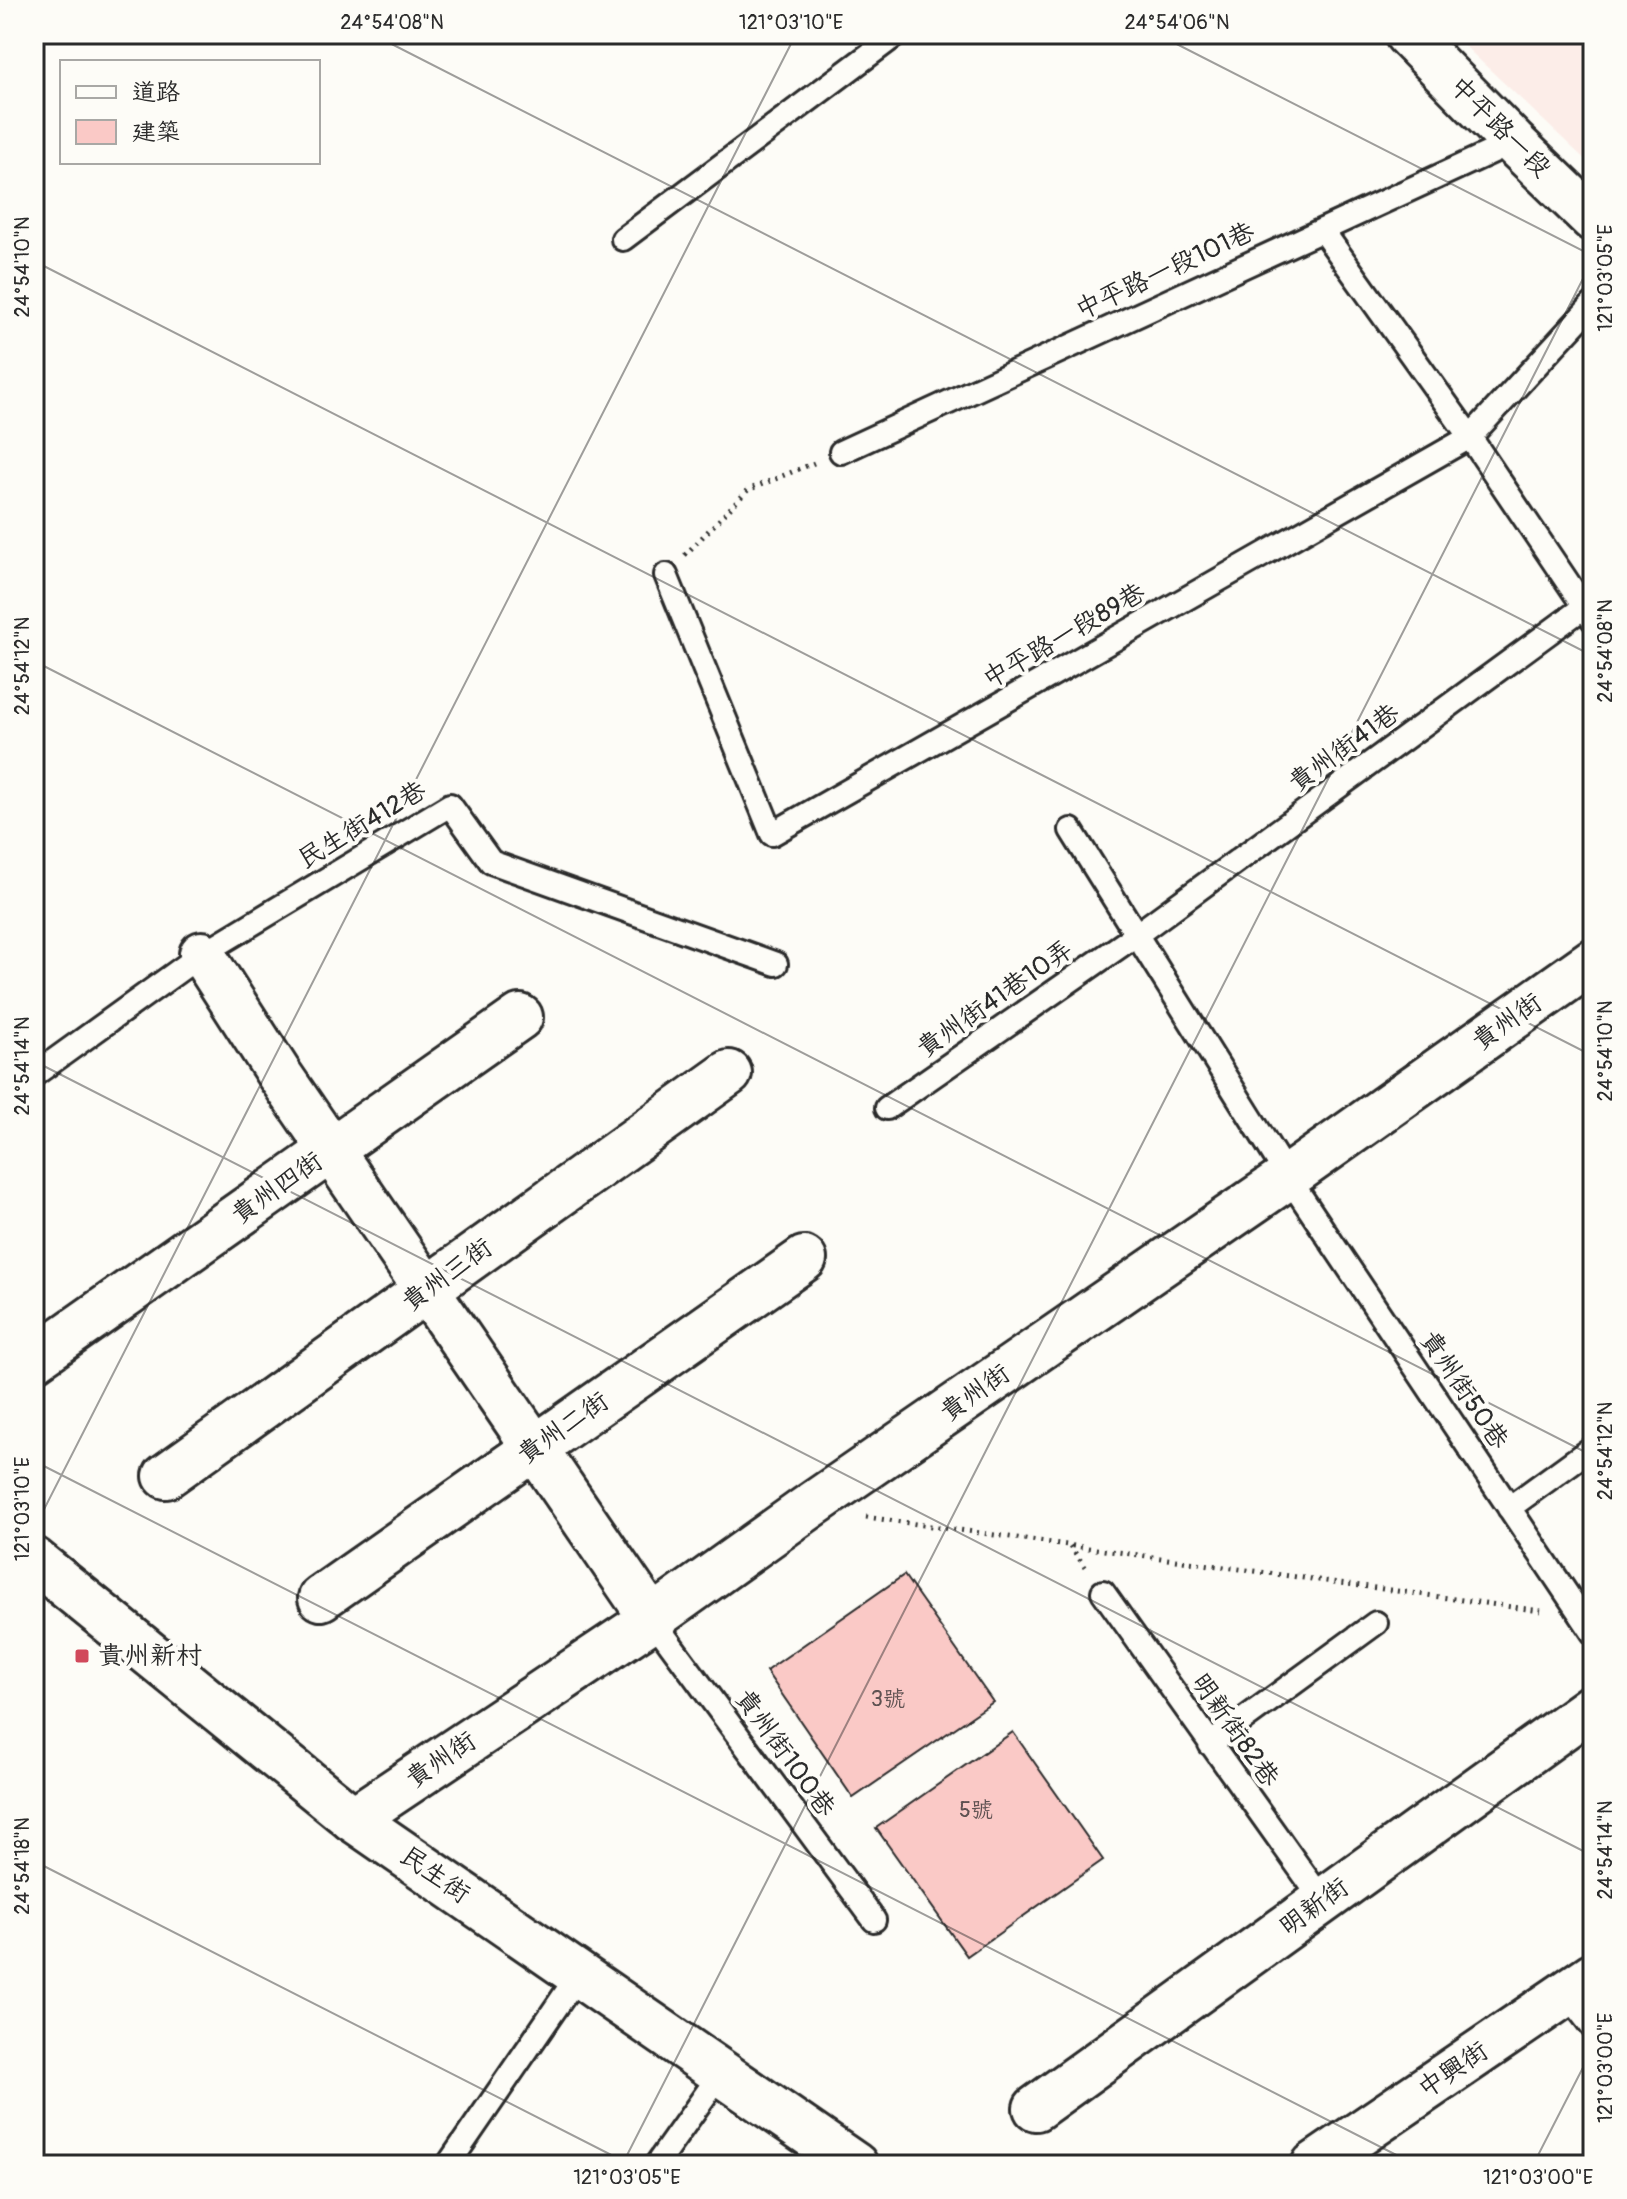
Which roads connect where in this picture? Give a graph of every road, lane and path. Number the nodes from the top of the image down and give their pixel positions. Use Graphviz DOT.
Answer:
graph roads {
  1 [pos="897,34"];
  2 [pos="1407,34"];
  3 [pos="1513,142"];
  4 [pos="1593,219"];
  5 [pos="1322,230"];
  6 [pos="623,239"];
  7 [pos="1593,304"];
  8 [pos="1470,437"];
  9 [pos="841,452"];
  10 [pos="666,575"];
  11 [pos="1589,613"];
  12 [pos="1071,830"];
  13 [pos="1136,935"];
  14 [pos="202,954"];
  15 [pos="1593,961"];
  16 [pos="776,964"];
  17 [pos="520,1017"];
  18 [pos="729,1073"];
  19 [pos="34,1075"];
  20 [pos="887,1108"];
  21 [pos="331,1150"];
  22 [pos="1288,1177"];
  23 [pos="804,1259"];
  24 [pos="426,1289"];
  25 [pos="34,1359"];
  26 [pos="1593,1447"];
  27 [pos="535,1448"];
  28 [pos="166,1476"];
  29 [pos="1509,1508"];
  30 [pos="806,1509"];
  31 [pos="34,1560"];
  32 [pos="1103,1592"];
  33 [pos="321,1598"];
  34 [pos="652,1619"];
  35 [pos="1376,1623"];
  36 [pos="1587,1625"];
  37 [pos="1593,1706"];
  38 [pos="1210,1744"];
  39 [pos="353,1819"];
  40 [pos="1323,1901"];
  41 [pos="874,1920"];
  42 [pos="579,1974"];
  43 [pos="1580,1984"];
  44 [pos="1593,2028"];
  45 [pos="721,2073"];
  46 [pos="1036,2108"];
  47 [pos="450,2162"];
  48 [pos="656,2165"];
  49 [pos="855,2165"];
  50 [pos="1314,2165"];
  1 -- 6 [label="lane"];
  2 -- 3 [label="street, 中平路一段"];
  3 -- 4 [label="street, 中平路一段"];
  3 -- 5 [label="lane, 中平路一段101巷"];
  5 -- 8 [label="lane"];
  5 -- 9 [label="lane, 中平路一段101巷"];
  7 -- 8 [label="lane, 中平路一段89巷"];
  8 -- 10 [label="lane, 中平路一段89巷"];
  8 -- 11 [label="lane"];
  9 -- 10 [label="path"];
  11 -- 13 [label="lane, 貴州街41巷"];
  12 -- 13 [label="lane"];
  13 -- 20 [label="lane, 貴州街41巷10弄"];
  13 -- 22 [label="lane"];
  14 -- 16 [label="lane, 民生街412巷"];
  14 -- 19 [label="lane, 民生街412巷"];
  14 -- 21 [label="street"];
  15 -- 22 [label="street, 貴州街"];
  17 -- 21 [label="street, 貴州四街"];
  18 -- 24 [label="street, 貴州三街"];
  21 -- 24 [label="street"];
  21 -- 25 [label="street, 貴州四街"];
  22 -- 29 [label="lane, 貴州街50巷"];
  22 -- 30 [label="street, 貴州街"];
  23 -- 27 [label="street, 貴州二街"];
  24 -- 27 [label="street"];
  24 -- 28 [label="street, 貴州三街"];
  26 -- 29 [label="lane"];
  27 -- 33 [label="street, 貴州二街"];
  27 -- 34 [label="street"];
  29 -- 36 [label="lane, 貴州街50巷"];
  30 -- 34 [label="street, 貴州街"];
  30 -- 36 [label="path"];
  31 -- 39 [label="street, 民生街"];
  32 -- 38 [label="lane, 明新街82巷"];
  34 -- 39 [label="street, 貴州街"];
  34 -- 41 [label="lane, 貴州街100巷"];
  35 -- 38 [label="lane"];
  37 -- 40 [label="street, 明新街"];
  38 -- 40 [label="lane, 明新街82巷"];
  39 -- 42 [label="street, 民生街"];
  40 -- 46 [label="street, 明新街"];
  42 -- 45 [label="street, 民生街"];
  42 -- 47 [label="lane"];
  43 -- 44 [label="lane"];
  43 -- 50 [label="street, 中興街"];
  45 -- 48 [label="lane"];
  45 -- 49 [label="street, 民生街"];
}
